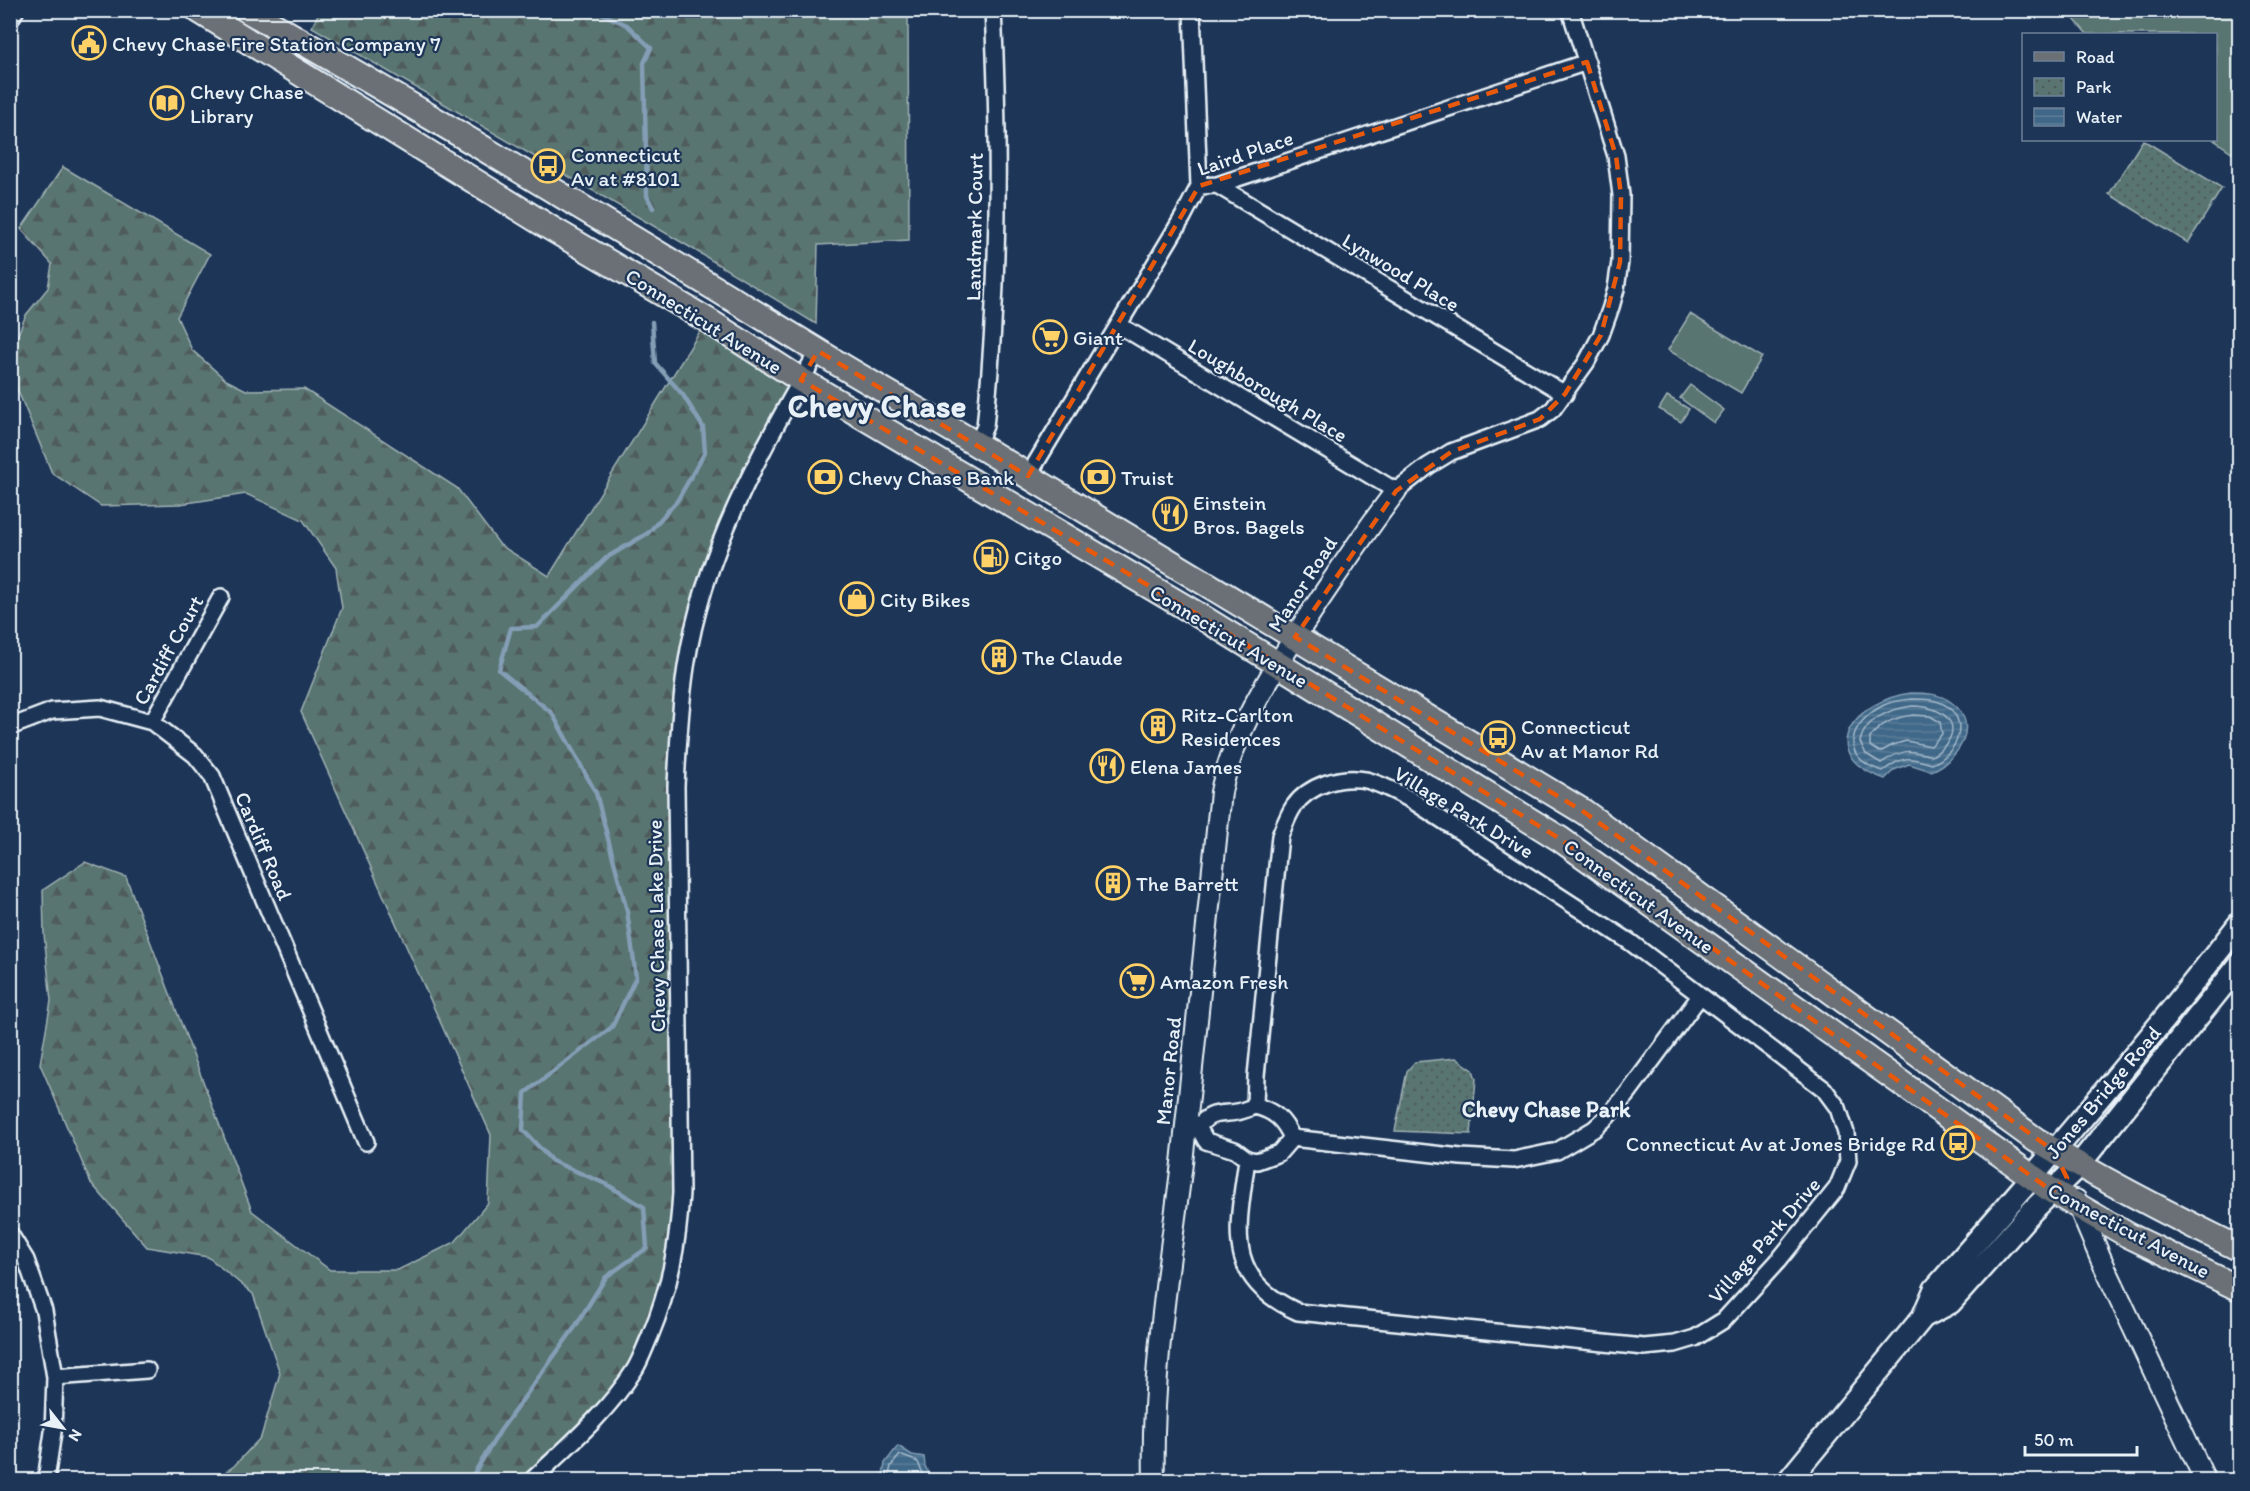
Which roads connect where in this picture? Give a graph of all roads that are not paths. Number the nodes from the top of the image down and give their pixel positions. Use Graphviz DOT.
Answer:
graph roads {
  1 [pos="16,10"];
  2 [pos="198,10"];
  3 [pos="247,10"];
  4 [pos="993,10"];
  5 [pos="1192,10"];
  6 [pos="1570,10"];
  7 [pos="10,20"];
  8 [pos="1587,62"];
  9 [pos="1216,184"];
  10 [pos="1199,186"];
  11 [pos="1119,326"];
  12 [pos="818,351"];
  13 [pos="801,380"];
  14 [pos="1565,394"];
  15 [pos="978,443"];
  16 [pos="1028,476"];
  17 [pos="1396,491"];
  18 [pos="221,597"];
  19 [pos="1295,637"];
  20 [pos="1278,665"];
  21 [pos="152,722"];
  22 [pos="10,727"];
  23 [pos="2240,923"];
  24 [pos="2240,963"];
  25 [pos="1700,996"];
  26 [pos="1255,1106"];
  27 [pos="1192,1126"];
  28 [pos="1292,1138"];
  29 [pos="366,1142"];
  30 [pos="2054,1151"];
  31 [pos="1247,1158"];
  32 [pos="2032,1177"];
  33 [pos="2066,1178"];
  34 [pos="2079,1208"];
  35 [pos="10,1234"];
  36 [pos="2240,1249"];
  37 [pos="2240,1289"];
  38 [pos="1923,1317"];
  39 [pos="147,1370"];
  40 [pos="55,1377"];
  41 [pos="46,1480"];
  42 [pos="532,1480"];
  43 [pos="1154,1480"];
  44 [pos="1789,1480"];
  45 [pos="2205,1480"];
  1 -- 7 [label="street"];
  2 -- 13 [label="main road, Connecticut Avenue"];
  3 -- 12 [label="main road, Connecticut Avenue"];
  4 -- 15 [label="street, Landmark Court"];
  5 -- 10 [label="street"];
  6 -- 8 [label="street, Manor Road"];
  8 -- 9 [label="street, Laird Place"];
  8 -- 14 [label="street, Manor Road"];
  9 -- 10 [label="street, Laird Place"];
  9 -- 14 [label="street, Lynwood Place"];
  10 -- 11 [label="street, Laird Place"];
  11 -- 16 [label="street, Laird Place"];
  11 -- 17 [label="street, Loughborough Place"];
  12 -- 13 [label="street, Chevy Chase Lake Drive"];
  12 -- 15 [label="main road, Connecticut Avenue"];
  13 -- 20 [label="main road, Connecticut Avenue"];
  13 -- 42 [label="street, Chevy Chase Lake Drive"];
  14 -- 17 [label="street, Manor Road"];
  15 -- 16 [label="main road, Connecticut Avenue"];
  16 -- 19 [label="main road, Connecticut Avenue"];
  17 -- 19 [label="street, Manor Road"];
  18 -- 21 [label="street, Cardiff Court"];
  19 -- 20 [label="street, Manor Road"];
  19 -- 30 [label="main road, Connecticut Avenue"];
  20 -- 27 [label="street, Manor Road"];
  20 -- 32 [label="main road, Connecticut Avenue"];
  21 -- 22 [label="street, Cardiff Road"];
  21 -- 29 [label="street, Cardiff Road"];
  23 -- 30 [label="main road, Jones Bridge Road"];
  24 -- 33 [label="main road, Jones Bridge Road"];
  25 -- 26 [label="street, Village Park Drive"];
  25 -- 28 [label="street"];
  25 -- 31 [label="street, Village Park Drive"];
  26 -- 27 [label="street"];
  26 -- 28 [label="street"];
  27 -- 31 [label="street"];
  27 -- 43 [label="street, Manor Road"];
  28 -- 31 [label="street"];
  30 -- 32 [label="main road, Jones Bridge Road"];
  30 -- 33 [label="main road, Connecticut Avenue"];
  32 -- 33 [label="main road, Connecticut Avenue"];
  32 -- 38 [label="main road, Jones Bridge Road"];
  33 -- 34 [label="main road, Connecticut Avenue"];
  33 -- 36 [label="main road, Connecticut Avenue"];
  33 -- 38 [label="main road, Jones Bridge Road"];
  34 -- 37 [label="main road, Connecticut Avenue"];
  34 -- 45 [label="street"];
  35 -- 40 [label="street"];
  38 -- 44 [label="main road, Jones Bridge Road"];
  39 -- 40 [label="street"];
  40 -- 41 [label="street"];
}
